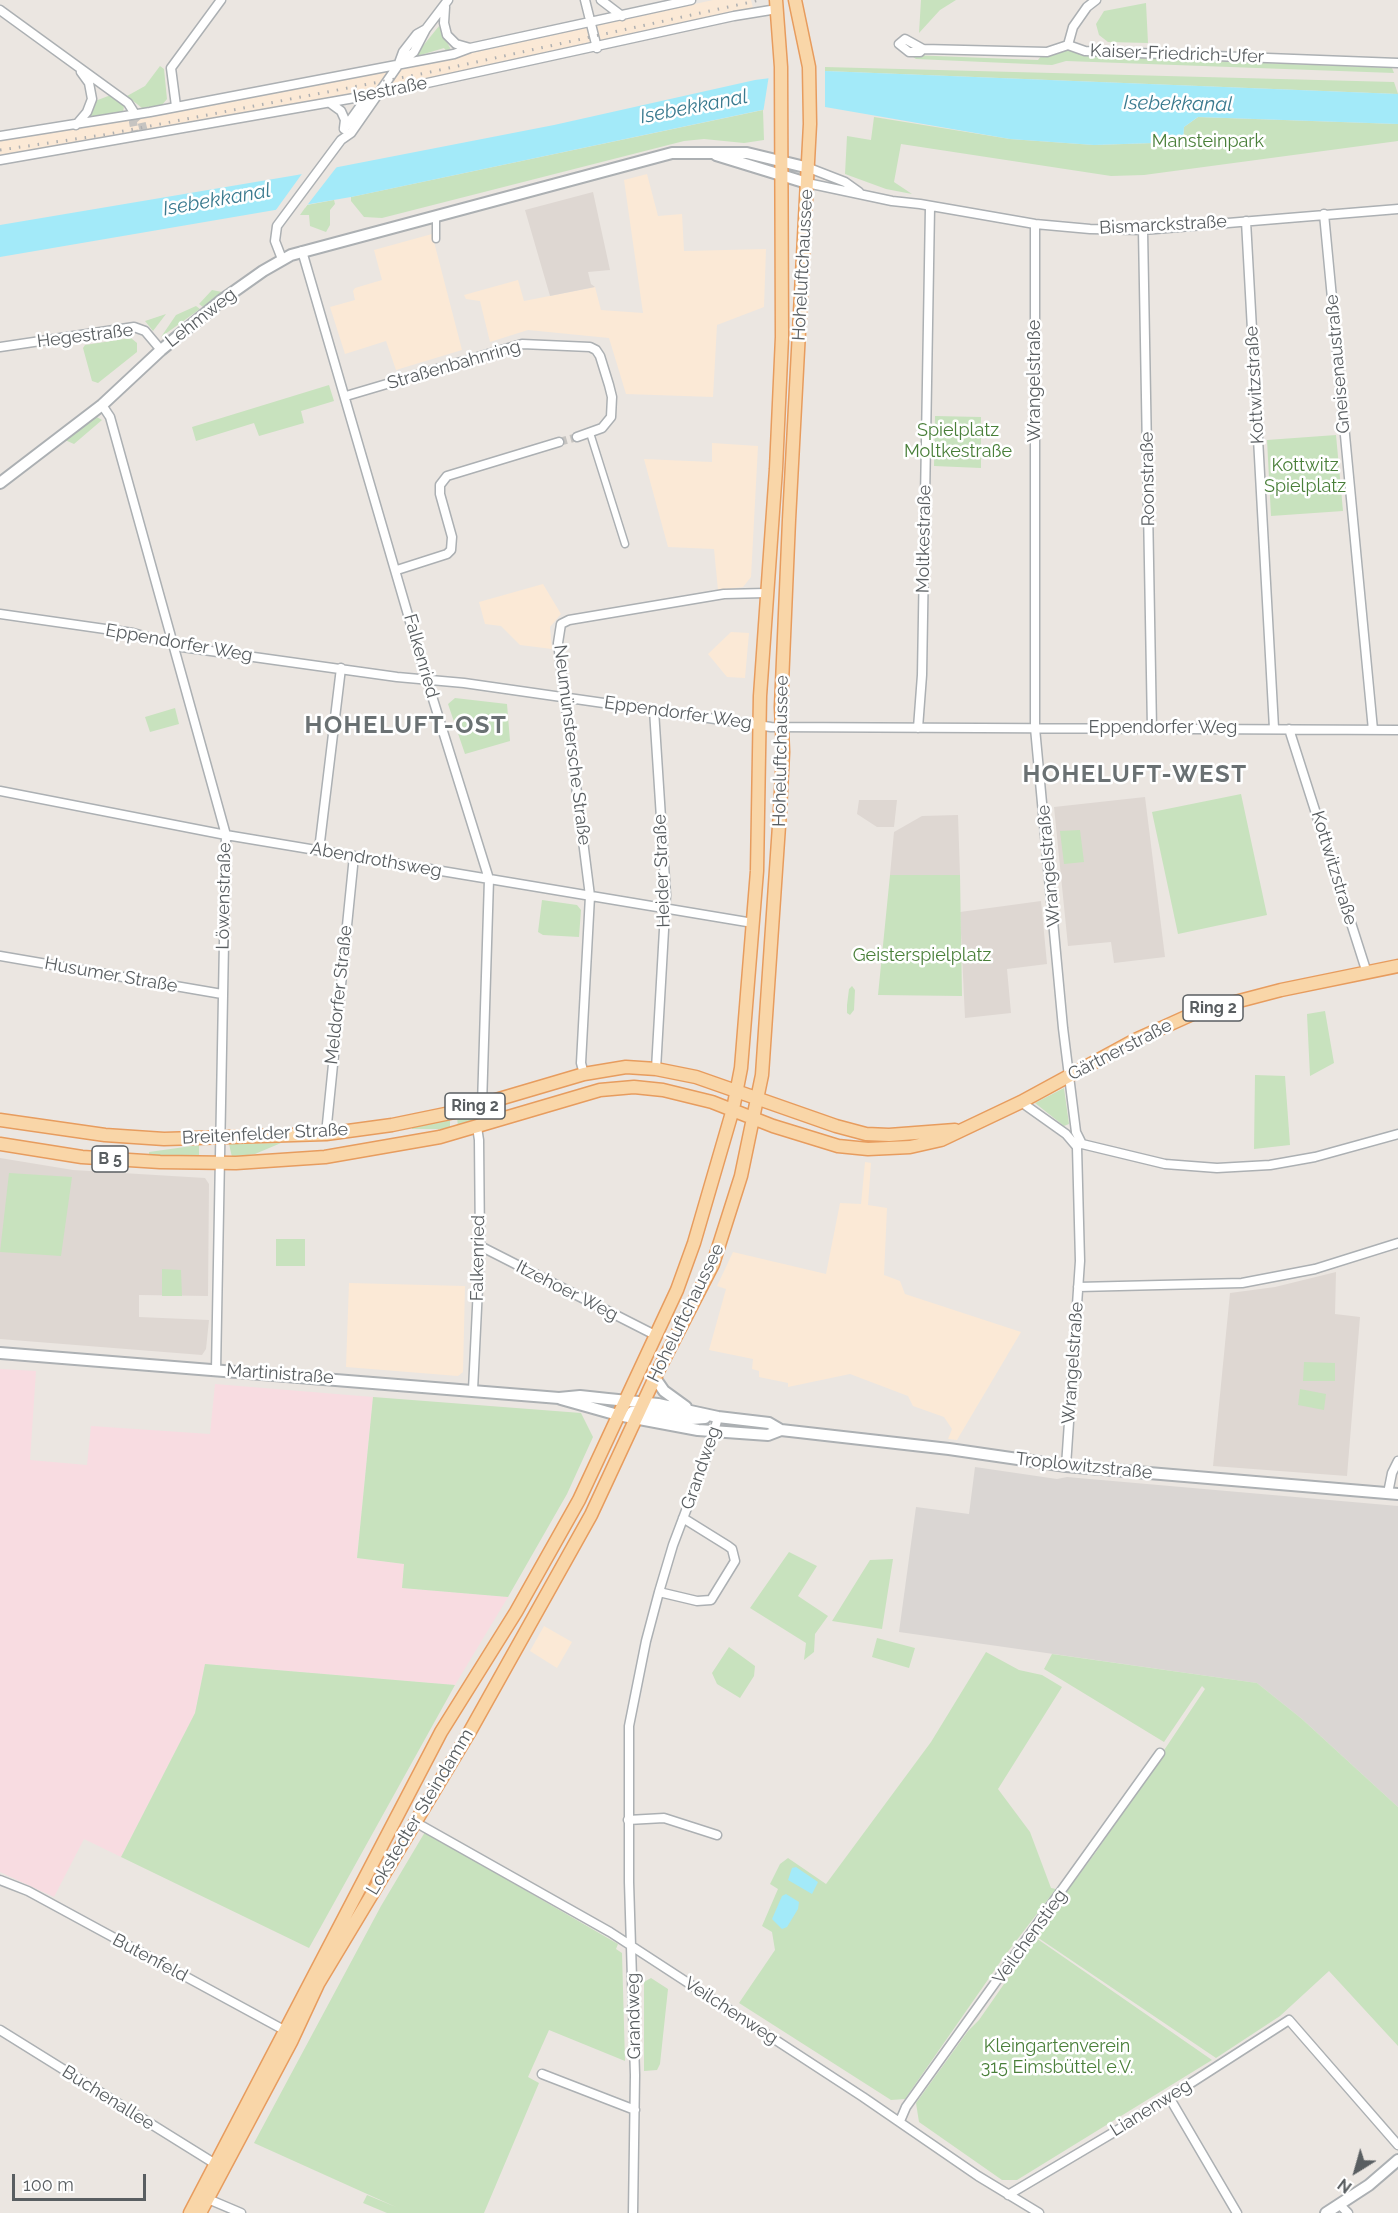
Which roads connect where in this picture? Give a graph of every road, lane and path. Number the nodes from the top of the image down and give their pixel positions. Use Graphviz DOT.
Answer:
graph roads {
  1 [pos="221,0"];
  2 [pos="585,0"];
  3 [pos="601,0"];
  4 [pos="691,0"];
  5 [pos="795,0"];
  6 [pos="1096,0"];
  7 [pos="447,2"];
  8 [pos="776,5"];
  9 [pos="0,10"];
  10 [pos="622,16"];
  11 [pos="592,23"];
  12 [pos="1068,45"];
  13 [pos="470,48"];
  14 [pos="597,48"];
  15 [pos="923,49"];
  16 [pos="1398,63"];
  17 [pos="399,64"];
  18 [pos="80,69"];
  19 [pos="377,94"];
  20 [pos="330,103"];
  21 [pos="176,106"];
  22 [pos="135,114"];
  23 [pos="76,124"];
  24 [pos="344,129"];
  25 [pos="0,136"];
  26 [pos="340,140"];
  27 [pos="706,152"];
  28 [pos="0,160"];
  29 [pos="782,160"];
  30 [pos="809,168"];
  31 [pos="783,176"];
  32 [pos="807,183"];
  33 [pos="862,193"];
  34 [pos="929,207"];
  35 [pos="1398,209"];
  36 [pos="1324,214"];
  37 [pos="436,215"];
  38 [pos="1246,221"];
  39 [pos="1035,224"];
  40 [pos="1143,230"];
  41 [pos="436,239"];
  42 [pos="302,251"];
  43 [pos="282,259"];
  44 [pos="0,347"];
  45 [pos="160,350"];
  46 [pos="345,396"];
  47 [pos="102,405"];
  48 [pos="590,433"];
  49 [pos="577,437"];
  50 [pos="559,442"];
  51 [pos="0,483"];
  52 [pos="625,544"];
  53 [pos="397,570"];
  54 [pos="766,593"];
  55 [pos="0,614"];
  56 [pos="173,644"];
  57 [pos="341,668"];
  58 [pos="427,680"];
  59 [pos="567,697"];
  60 [pos="654,710"];
  61 [pos="759,726"];
  62 [pos="782,728"];
  63 [pos="918,728"];
  64 [pos="1035,728"];
  65 [pos="1274,728"];
  66 [pos="1152,729"];
  67 [pos="1289,729"];
  68 [pos="1373,729"];
  69 [pos="1398,730"];
  70 [pos="0,791"];
  71 [pos="226,835"];
  72 [pos="319,850"];
  73 [pos="354,856"];
  74 [pos="489,879"];
  75 [pos="590,896"];
  76 [pos="666,908"];
  77 [pos="753,923"];
  78 [pos="0,956"];
  79 [pos="1398,966"];
  80 [pos="1367,973"];
  81 [pos="222,994"];
  82 [pos="656,1069"];
  83 [pos="584,1074"];
  84 [pos="1070,1075"];
  85 [pos="737,1089"];
  86 [pos="757,1098"];
  87 [pos="1021,1102"];
  88 [pos="482,1105"];
  89 [pos="734,1109"];
  90 [pos="753,1118"];
  91 [pos="0,1120"];
  92 [pos="477,1127"];
  93 [pos="959,1129"];
  94 [pos="326,1134"];
  95 [pos="1398,1134"];
  96 [pos="222,1139"];
  97 [pos="0,1144"];
  98 [pos="1079,1145"];
  99 [pos="220,1163"];
  100 [pos="1398,1243"];
  101 [pos="480,1246"];
  102 [pos="1078,1287"];
  103 [pos="655,1335"];
  104 [pos="0,1353"];
  105 [pos="216,1370"];
  106 [pos="655,1378"];
  107 [pos="474,1390"];
  108 [pos="559,1398"];
  109 [pos="631,1409"];
  110 [pos="694,1412"];
  111 [pos="718,1417"];
  112 [pos="781,1430"];
  113 [pos="714,1432"];
  114 [pos="1398,1461"];
  115 [pos="1066,1466"];
  116 [pos="1393,1493"];
  117 [pos="683,1518"];
  118 [pos="659,1592"];
  119 [pos="1160,1753"];
  120 [pos="628,1820"];
  121 [pos="415,1822"];
  122 [pos="717,1835"];
  123 [pos="0,1880"];
  124 [pos="633,1948"];
  125 [pos="0,2030"];
  126 [pos="284,2030"];
  127 [pos="289,2047"];
  128 [pos="542,2074"];
  129 [pos="1169,2097"];
  130 [pos="635,2110"];
  131 [pos="900,2121"];
  132 [pos="1398,2145"];
  133 [pos="1398,2160"];
  134 [pos="217,2165"];
  135 [pos="1008,2195"];
  136 [pos="208,2199"];
  137 [pos="1344,2209"];
  138 [pos="190,2213"];
  139 [pos="200,2213"];
  140 [pos="241,2213"];
  141 [pos="633,2213"];
  142 [pos="1039,2213"];
  143 [pos="1237,2213"];
  144 [pos="1326,2213"];
  1 -- 21 [label="street"];
  2 -- 11 [label="street"];
  3 -- 10 [label="street"];
  4 -- 10 [label="street, Isestraße"];
  5 -- 30 [label="main road, Hoheluftchaussee"];
  6 -- 12 [label="street"];
  7 -- 13 [label="street"];
  7 -- 17 [label="street"];
  8 -- 14 [label="street, Isestraße"];
  8 -- 29 [label="main road, Hoheluftchaussee"];
  9 -- 18 [label="street"];
  10 -- 11 [label="street, Isestraße"];
  11 -- 13 [label="street, Isestraße"];
  11 -- 14 [label="street"];
  12 -- 15 [label="street, Kaiser-Friedrich-Ufer"];
  12 -- 16 [label="street, Kaiser-Friedrich-Ufer"];
  13 -- 17 [label="street, Isestraße"];
  14 -- 19 [label="street, Isestraße"];
  17 -- 19 [label="street"];
  17 -- 21 [label="street, Isestraße"];
  18 -- 22 [label="street"];
  18 -- 23 [label="street"];
  19 -- 20 [label="street, Isestraße"];
  19 -- 24 [label="street"];
  19 -- 26 [label="street"];
  20 -- 24 [label="street"];
  20 -- 28 [label="street, Isestraße"];
  21 -- 22 [label="street, Isestraße"];
  22 -- 23 [label="street, Isestraße"];
  23 -- 25 [label="street, Isestraße"];
  24 -- 26 [label="street"];
  26 -- 43 [label="street"];
  27 -- 29 [label="street, Lehmweg"];
  27 -- 31 [label="street, Lehmweg"];
  27 -- 37 [label="street, Lehmweg"];
  29 -- 30 [label="street, Lehmweg"];
  29 -- 31 [label="main road, Hoheluftchaussee"];
  30 -- 32 [label="main road, Hoheluftchaussee"];
  30 -- 33 [label="street, Bismarckstraße"];
  31 -- 32 [label="street, Lehmweg"];
  31 -- 54 [label="main road, Hoheluftchaussee"];
  32 -- 33 [label="street, Bismarckstraße"];
  32 -- 62 [label="main road, Hoheluftchaussee"];
  33 -- 34 [label="street, Bismarckstraße"];
  34 -- 39 [label="street, Bismarckstraße"];
  34 -- 63 [label="street, Moltkestraße"];
  35 -- 36 [label="street, Bismarckstraße"];
  36 -- 38 [label="street, Bismarckstraße"];
  36 -- 68 [label="street, Gneisenaustraße"];
  37 -- 41 [label="street"];
  37 -- 42 [label="street, Lehmweg"];
  38 -- 40 [label="street, Bismarckstraße"];
  38 -- 65 [label="street, Kottwitzstraße"];
  39 -- 40 [label="street, Bismarckstraße"];
  39 -- 64 [label="street, Wrangelstraße"];
  40 -- 66 [label="street, Roonstraße"];
  42 -- 43 [label="street, Lehmweg"];
  42 -- 46 [label="street, Falkenried"];
  43 -- 45 [label="street, Lehmweg"];
  44 -- 45 [label="street, Hegestraße"];
  45 -- 47 [label="street, Lehmweg"];
  46 -- 48 [label="street, Straßenbahnring"];
  46 -- 53 [label="street, Falkenried"];
  47 -- 51 [label="street, Lehmweg"];
  47 -- 56 [label="street, Löwenstraße"];
  48 -- 49 [label="street, Straßenbahnring"];
  48 -- 52 [label="street"];
  50 -- 53 [label="street"];
  53 -- 58 [label="street, Falkenried"];
  54 -- 59 [label="street, Neumünstersche Straße"];
  54 -- 61 [label="main road, Hoheluftchaussee"];
  55 -- 56 [label="street, Eppendorfer Weg"];
  56 -- 57 [label="street, Eppendorfer Weg"];
  56 -- 71 [label="street, Löwenstraße"];
  57 -- 58 [label="street, Eppendorfer Weg"];
  57 -- 72 [label="street"];
  58 -- 59 [label="street, Eppendorfer Weg"];
  58 -- 74 [label="street, Falkenried"];
  59 -- 60 [label="street, Eppendorfer Weg"];
  59 -- 75 [label="street, Neumünstersche Straße"];
  60 -- 61 [label="street, Eppendorfer Weg"];
  60 -- 76 [label="street, Heider Straße"];
  61 -- 62 [label="street, Eppendorfer Weg"];
  61 -- 77 [label="main road, Hoheluftchaussee"];
  62 -- 63 [label="street, Eppendorfer Weg"];
  62 -- 86 [label="main road, Hoheluftchaussee"];
  63 -- 64 [label="street, Eppendorfer Weg"];
  64 -- 66 [label="street, Eppendorfer Weg"];
  64 -- 84 [label="street, Wrangelstraße"];
  65 -- 66 [label="street, Eppendorfer Weg"];
  65 -- 67 [label="street, Eppendorfer Weg"];
  67 -- 68 [label="street, Eppendorfer Weg"];
  67 -- 80 [label="street, Kottwitzstraße"];
  68 -- 69 [label="street, Eppendorfer Weg"];
  70 -- 71 [label="street, Abendrothsweg"];
  71 -- 72 [label="street, Abendrothsweg"];
  71 -- 81 [label="street, Löwenstraße"];
  72 -- 73 [label="street, Abendrothsweg"];
  73 -- 74 [label="street, Abendrothsweg"];
  73 -- 94 [label="street, Meldorfer Straße"];
  74 -- 75 [label="street, Abendrothsweg"];
  74 -- 88 [label="street, Falkenried"];
  75 -- 76 [label="street, Abendrothsweg"];
  75 -- 83 [label="street, Neumünstersche Straße"];
  76 -- 77 [label="street, Abendrothsweg"];
  76 -- 82 [label="street, Heider Straße"];
  77 -- 85 [label="main road, Hoheluftchaussee"];
  78 -- 81 [label="street, Husumer Straße"];
  79 -- 80 [label="main road, Gärtnerstraße / Ring 2"];
  80 -- 84 [label="main road, Gärtnerstraße / Ring 2"];
  81 -- 96 [label="street, Löwenstraße"];
  82 -- 83 [label="main road, Breitenfelder Straße / Ring 2"];
  82 -- 85 [label="main road, Breitenfelder Straße / Ring 2"];
  83 -- 88 [label="main road, Breitenfelder Straße / Ring 2"];
  84 -- 87 [label="main road, Gärtnerstraße / Ring 2"];
  84 -- 98 [label="street, Wrangelstraße"];
  85 -- 86 [label="main road, Gärtnerstraße / Ring 2"];
  85 -- 89 [label="main road, Hoheluftchaussee"];
  86 -- 90 [label="main road, Hoheluftchaussee"];
  86 -- 93 [label="main road, Gärtnerstraße / Ring 2"];
  87 -- 93 [label="main road, Gärtnerstraße / Ring 2"];
  87 -- 98 [label="street"];
  88 -- 94 [label="main road, Breitenfelder Straße / Ring 2"];
  89 -- 90 [label="main road, Gärtnerstraße / Ring 2"];
  89 -- 92 [label="main road, Breitenfelder Straße / Ring 2"];
  89 -- 103 [label="main road, Hoheluftchaussee"];
  90 -- 93 [label="main road, Gärtnerstraße / Ring 2"];
  90 -- 106 [label="main road, Hoheluftchaussee"];
  91 -- 96 [label="main road, Breitenfelder Straße / Ring 2"];
  92 -- 99 [label="main road, Breitenfelder Straße / Ring 2"];
  92 -- 101 [label="street, Falkenried"];
  94 -- 96 [label="main road, Breitenfelder Straße / Ring 2"];
  95 -- 98 [label="street"];
  96 -- 99 [label="street, Löwenstraße"];
  97 -- 99 [label="main road, Breitenfelder Straße / B 5"];
  98 -- 102 [label="street, Wrangelstraße"];
  99 -- 105 [label="street, Löwenstraße"];
  100 -- 102 [label="street"];
  101 -- 103 [label="street, Itzehoer Weg"];
  101 -- 107 [label="street, Falkenried"];
  102 -- 115 [label="street, Wrangelstraße"];
  103 -- 109 [label="main road, Hoheluftchaussee"];
  104 -- 105 [label="street, Martinistraße"];
  105 -- 107 [label="street, Martinistraße"];
  106 -- 109 [label="main road, Hoheluftchaussee"];
  106 -- 110 [label="street"];
  107 -- 108 [label="street, Martinistraße"];
  108 -- 109 [label="street, Martinistraße"];
  108 -- 109 [label="street, Martinistraße"];
  109 -- 110 [label="street, Troplowitzstraße"];
  109 -- 111 [label="street"];
  109 -- 113 [label="street, Troplowitzstraße"];
  109 -- 121 [label="main road, Lokstedter Steindamm"];
  109 -- 126 [label="main road, Lokstedter Steindamm"];
  110 -- 111 [label="street, Troplowitzstraße"];
  111 -- 112 [label="street, Troplowitzstraße"];
  111 -- 113 [label="street, Grandweg"];
  112 -- 113 [label="street, Troplowitzstraße"];
  112 -- 115 [label="street, Troplowitzstraße"];
  113 -- 117 [label="street, Grandweg"];
  114 -- 116 [label="street"];
  115 -- 116 [label="street, Troplowitzstraße"];
  117 -- 118 [label="street, Grandweg"];
  117 -- 118 [label="street, Grandweg"];
  118 -- 120 [label="street, Grandweg"];
  119 -- 131 [label="street, Veilchenstieg"];
  120 -- 122 [label="street"];
  120 -- 124 [label="street, Grandweg"];
  121 -- 124 [label="street, Veilchenweg"];
  121 -- 127 [label="main road, Lokstedter Steindamm"];
  123 -- 126 [label="street, Butenfeld"];
  124 -- 130 [label="street, Grandweg"];
  124 -- 131 [label="street, Veilchenweg"];
  125 -- 134 [label="street, Buchenallee"];
  126 -- 127 [label="street"];
  126 -- 134 [label="main road, Lokstedter Steindamm"];
  127 -- 136 [label="main road, Lokstedter Steindamm"];
  128 -- 130 [label="street"];
  129 -- 132 [label="street, Lianenweg"];
  129 -- 135 [label="street, Lianenweg"];
  129 -- 143 [label="street"];
  130 -- 141 [label="street, Grandweg"];
  131 -- 135 [label="street, Veilchenweg"];
  133 -- 137 [label="street"];
  134 -- 138 [label="main road, Lokstedter Steindamm"];
  135 -- 142 [label="street, Veilchenweg"];
  136 -- 139 [label="main road, Lokstedter Steindamm"];
  136 -- 140 [label="street"];
  137 -- 144 [label="street"];
}
